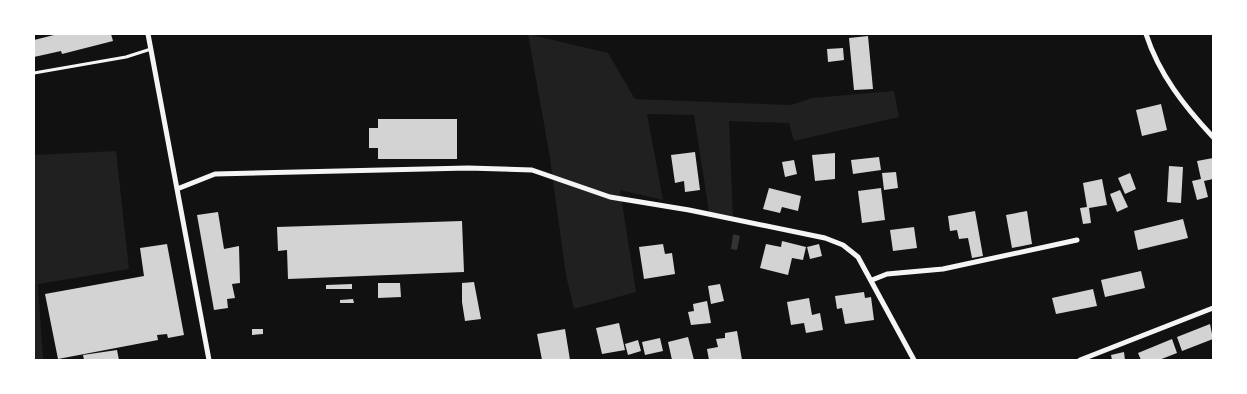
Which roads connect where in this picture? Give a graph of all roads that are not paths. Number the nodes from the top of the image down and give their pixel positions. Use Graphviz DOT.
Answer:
graph roads {
  1 [pos="148,34"];
  2 [pos="1146,34"];
  3 [pos="151,49"];
  4 [pos="34,73"];
  5 [pos="1213,137"];
  6 [pos="177,189"];
  7 [pos="1077,240"];
  8 [pos="872,280"];
  9 [pos="1213,308"];
  10 [pos="209,360"];
  11 [pos="914,360"];
  12 [pos="1080,360"];
  1 -- 3 [label="street"];
  2 -- 5 [label="street"];
  3 -- 4 [label="lane"];
  3 -- 6 [label="street"];
  6 -- 8 [label="street"];
  6 -- 10 [label="street"];
  7 -- 8 [label="street"];
  8 -- 11 [label="street"];
  9 -- 12 [label="street"];
}
